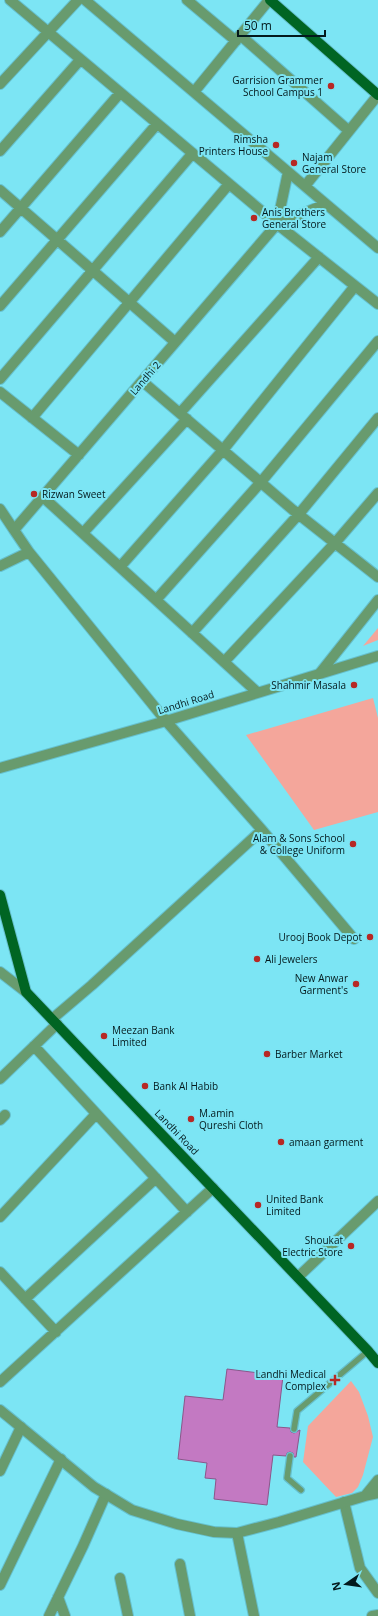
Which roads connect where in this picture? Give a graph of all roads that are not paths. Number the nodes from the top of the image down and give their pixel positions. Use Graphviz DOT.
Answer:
graph roads {
  1 [pos="10,0"];
  2 [pos="78,0"];
  3 [pos="85,0"];
  4 [pos="187,0"];
  5 [pos="270,0"];
  6 [pos="47,32"];
  7 [pos="238,38"];
  8 [pos="80,60"];
  9 [pos="0,84"];
  10 [pos="194,92"];
  11 [pos="120,93"];
  12 [pos="378,95"];
  13 [pos="157,124"];
  14 [pos="350,131"];
  15 [pos="0,151"];
  16 [pos="192,154"];
  17 [pos="288,172"];
  18 [pos="229,184"];
  19 [pos="305,186"];
  20 [pos="0,190"];
  21 [pos="326,204"];
  22 [pos="20,208"];
  23 [pos="277,224"];
  24 [pos="0,232"];
  25 [pos="56,239"];
  26 [pos="378,248"];
  27 [pos="319,257"];
  28 [pos="93,271"];
  29 [pos="355,286"];
  30 [pos="130,302"];
  31 [pos="378,304"];
  32 [pos="0,306"];
  33 [pos="378,341"];
  34 [pos="175,342"];
  35 [pos="0,379"];
  36 [pos="142,381"];
  37 [pos="0,392"];
  38 [pos="183,416"];
  39 [pos="32,418"];
  40 [pos="378,418"];
  41 [pos="223,450"];
  42 [pos="79,455"];
  43 [pos="261,482"];
  44 [pos="378,493"];
  45 [pos="43,497"];
  46 [pos="0,509"];
  47 [pos="298,514"];
  48 [pos="14,531"];
  49 [pos="83,533"];
  50 [pos="335,544"];
  51 [pos="30,552"];
  52 [pos="0,566"];
  53 [pos="120,567"];
  54 [pos="378,577"];
  55 [pos="156,600"];
  56 [pos="378,600"];
  57 [pos="192,633"];
  58 [pos="378,656"];
  59 [pos="224,662"];
  60 [pos="320,673"];
  61 [pos="257,692"];
  62 [pos="166,721"];
  63 [pos="0,768"];
  64 [pos="262,830"];
  65 [pos="0,895"];
  66 [pos="354,939"];
  67 [pos="0,972"];
  68 [pos="26,992"];
  69 [pos="54,1021"];
  70 [pos="34,1046"];
  71 [pos="0,1079"];
  72 [pos="96,1114"];
  73 [pos="156,1178"];
  74 [pos="213,1188"];
  75 [pos="378,1201"];
  76 [pos="187,1212"];
  77 [pos="0,1217"];
  78 [pos="0,1272"];
  79 [pos="298,1278"];
  80 [pos="25,1299"];
  81 [pos="56,1332"];
  82 [pos="368,1350"];
  83 [pos="378,1363"];
  84 [pos="0,1382"];
  85 [pos="0,1410"];
  86 [pos="21,1427"];
  87 [pos="294,1429"];
  88 [pos="290,1456"];
  89 [pos="61,1460"];
  90 [pos="0,1471"];
  91 [pos="378,1480"];
  92 [pos="301,1490"];
  93 [pos="378,1493"];
  94 [pos="106,1494"];
  95 [pos="365,1496"];
  96 [pos="344,1502"];
  97 [pos="237,1533"];
  98 [pos="180,1564"];
  99 [pos="120,1578"];
  100 [pos="0,1585"];
  101 [pos="378,1593"];
  102 [pos="58,1597"];
  103 [pos="378,1615"];
  104 [pos="49,1616"];
  105 [pos="65,1616"];
  106 [pos="128,1616"];
  107 [pos="190,1616"];
  108 [pos="254,1616"];
  109 [pos="372,1616"];
  1 -- 6 [label="street"];
  2 -- 6 [label="street"];
  3 -- 10 [label="street"];
  4 -- 7 [label="street"];
  5 -- 7 [label="street"];
  5 -- 12 [label="main road"];
  6 -- 8 [label="street"];
  6 -- 9 [label="street"];
  7 -- 10 [label="street"];
  7 -- 14 [label="street"];
  8 -- 11 [label="street"];
  8 -- 15 [label="street"];
  10 -- 17 [label="street"];
  11 -- 13 [label="street"];
  11 -- 22 [label="street"];
  12 -- 14 [label="street"];
  13 -- 16 [label="street"];
  13 -- 25 [label="street"];
  14 -- 19 [label="street"];
  16 -- 18 [label="street"];
  16 -- 28 [label="street"];
  17 -- 19 [label="street"];
  17 -- 23 [label="street"];
  18 -- 23 [label="street"];
  18 -- 30 [label="street"];
  19 -- 21 [label="street"];
  20 -- 22 [label="street"];
  21 -- 23 [label="street"];
  21 -- 26 [label="street"];
  22 -- 24 [label="street"];
  22 -- 25 [label="street"];
  23 -- 27 [label="street"];
  23 -- 34 [label="street, Landhi 2"];
  25 -- 28 [label="street"];
  25 -- 32 [label="street"];
  27 -- 29 [label="street"];
  27 -- 38 [label="street"];
  28 -- 30 [label="street"];
  28 -- 35 [label="street"];
  29 -- 31 [label="street"];
  29 -- 41 [label="street"];
  30 -- 34 [label="street"];
  30 -- 39 [label="street"];
  33 -- 43 [label="street"];
  34 -- 36 [label="street, Landhi 2"];
  36 -- 38 [label="street"];
  36 -- 42 [label="street, Landhi 2"];
  37 -- 39 [label="street"];
  38 -- 41 [label="street"];
  38 -- 49 [label="street"];
  39 -- 42 [label="street"];
  40 -- 47 [label="street"];
  41 -- 43 [label="street"];
  41 -- 53 [label="street"];
  42 -- 45 [label="street, Landhi 2"];
  43 -- 47 [label="street"];
  43 -- 55 [label="street"];
  44 -- 50 [label="street"];
  45 -- 48 [label="street, Landhi 2"];
  45 -- 49 [label="street"];
  46 -- 48 [label="street"];
  47 -- 50 [label="street"];
  47 -- 57 [label="street"];
  48 -- 51 [label="street"];
  49 -- 53 [label="street"];
  50 -- 54 [label="street"];
  50 -- 59 [label="street"];
  51 -- 52 [label="street"];
  51 -- 62 [label="street"];
  53 -- 55 [label="street"];
  55 -- 57 [label="street"];
  56 -- 60 [label="street"];
  57 -- 59 [label="street"];
  58 -- 60 [label="street, Landhi Road"];
  59 -- 61 [label="street"];
  60 -- 61 [label="street, Landhi Road"];
  61 -- 62 [label="street, Landhi Road"];
  62 -- 63 [label="street, Landhi Road"];
  62 -- 64 [label="street"];
  64 -- 66 [label="street"];
  64 -- 69 [label="street"];
  65 -- 68 [label="main road, Landhi Road"];
  67 -- 68 [label="street"];
  68 -- 69 [label="main road, Landhi Road"];
  69 -- 70 [label="street"];
  69 -- 74 [label="main road, Landhi Road"];
  70 -- 71 [label="street"];
  70 -- 72 [label="street"];
  72 -- 73 [label="street"];
  72 -- 77 [label="street"];
  73 -- 76 [label="street"];
  73 -- 80 [label="street"];
  74 -- 76 [label="street"];
  74 -- 79 [label="main road, Landhi Road"];
  75 -- 79 [label="street"];
  76 -- 81 [label="street"];
  78 -- 80 [label="street"];
  79 -- 82 [label="main road, Landhi Road"];
  80 -- 81 [label="street"];
  81 -- 84 [label="street"];
  82 -- 83 [label="main road, Landhi Road"];
  82 -- 87 [label="lane"];
  85 -- 86 [label="street"];
  86 -- 89 [label="street"];
  86 -- 90 [label="street"];
  88 -- 92 [label="lane"];
  89 -- 94 [label="street"];
  89 -- 100 [label="street"];
  91 -- 95 [label="street"];
  93 -- 95 [label="street"];
  94 -- 97 [label="street"];
  94 -- 102 [label="street"];
  95 -- 96 [label="street"];
  96 -- 97 [label="street"];
  96 -- 101 [label="street"];
  97 -- 108 [label="street"];
  98 -- 107 [label="street"];
  99 -- 106 [label="street"];
  102 -- 104 [label="street"];
  102 -- 105 [label="street"];
  103 -- 109 [label="street"];
}
